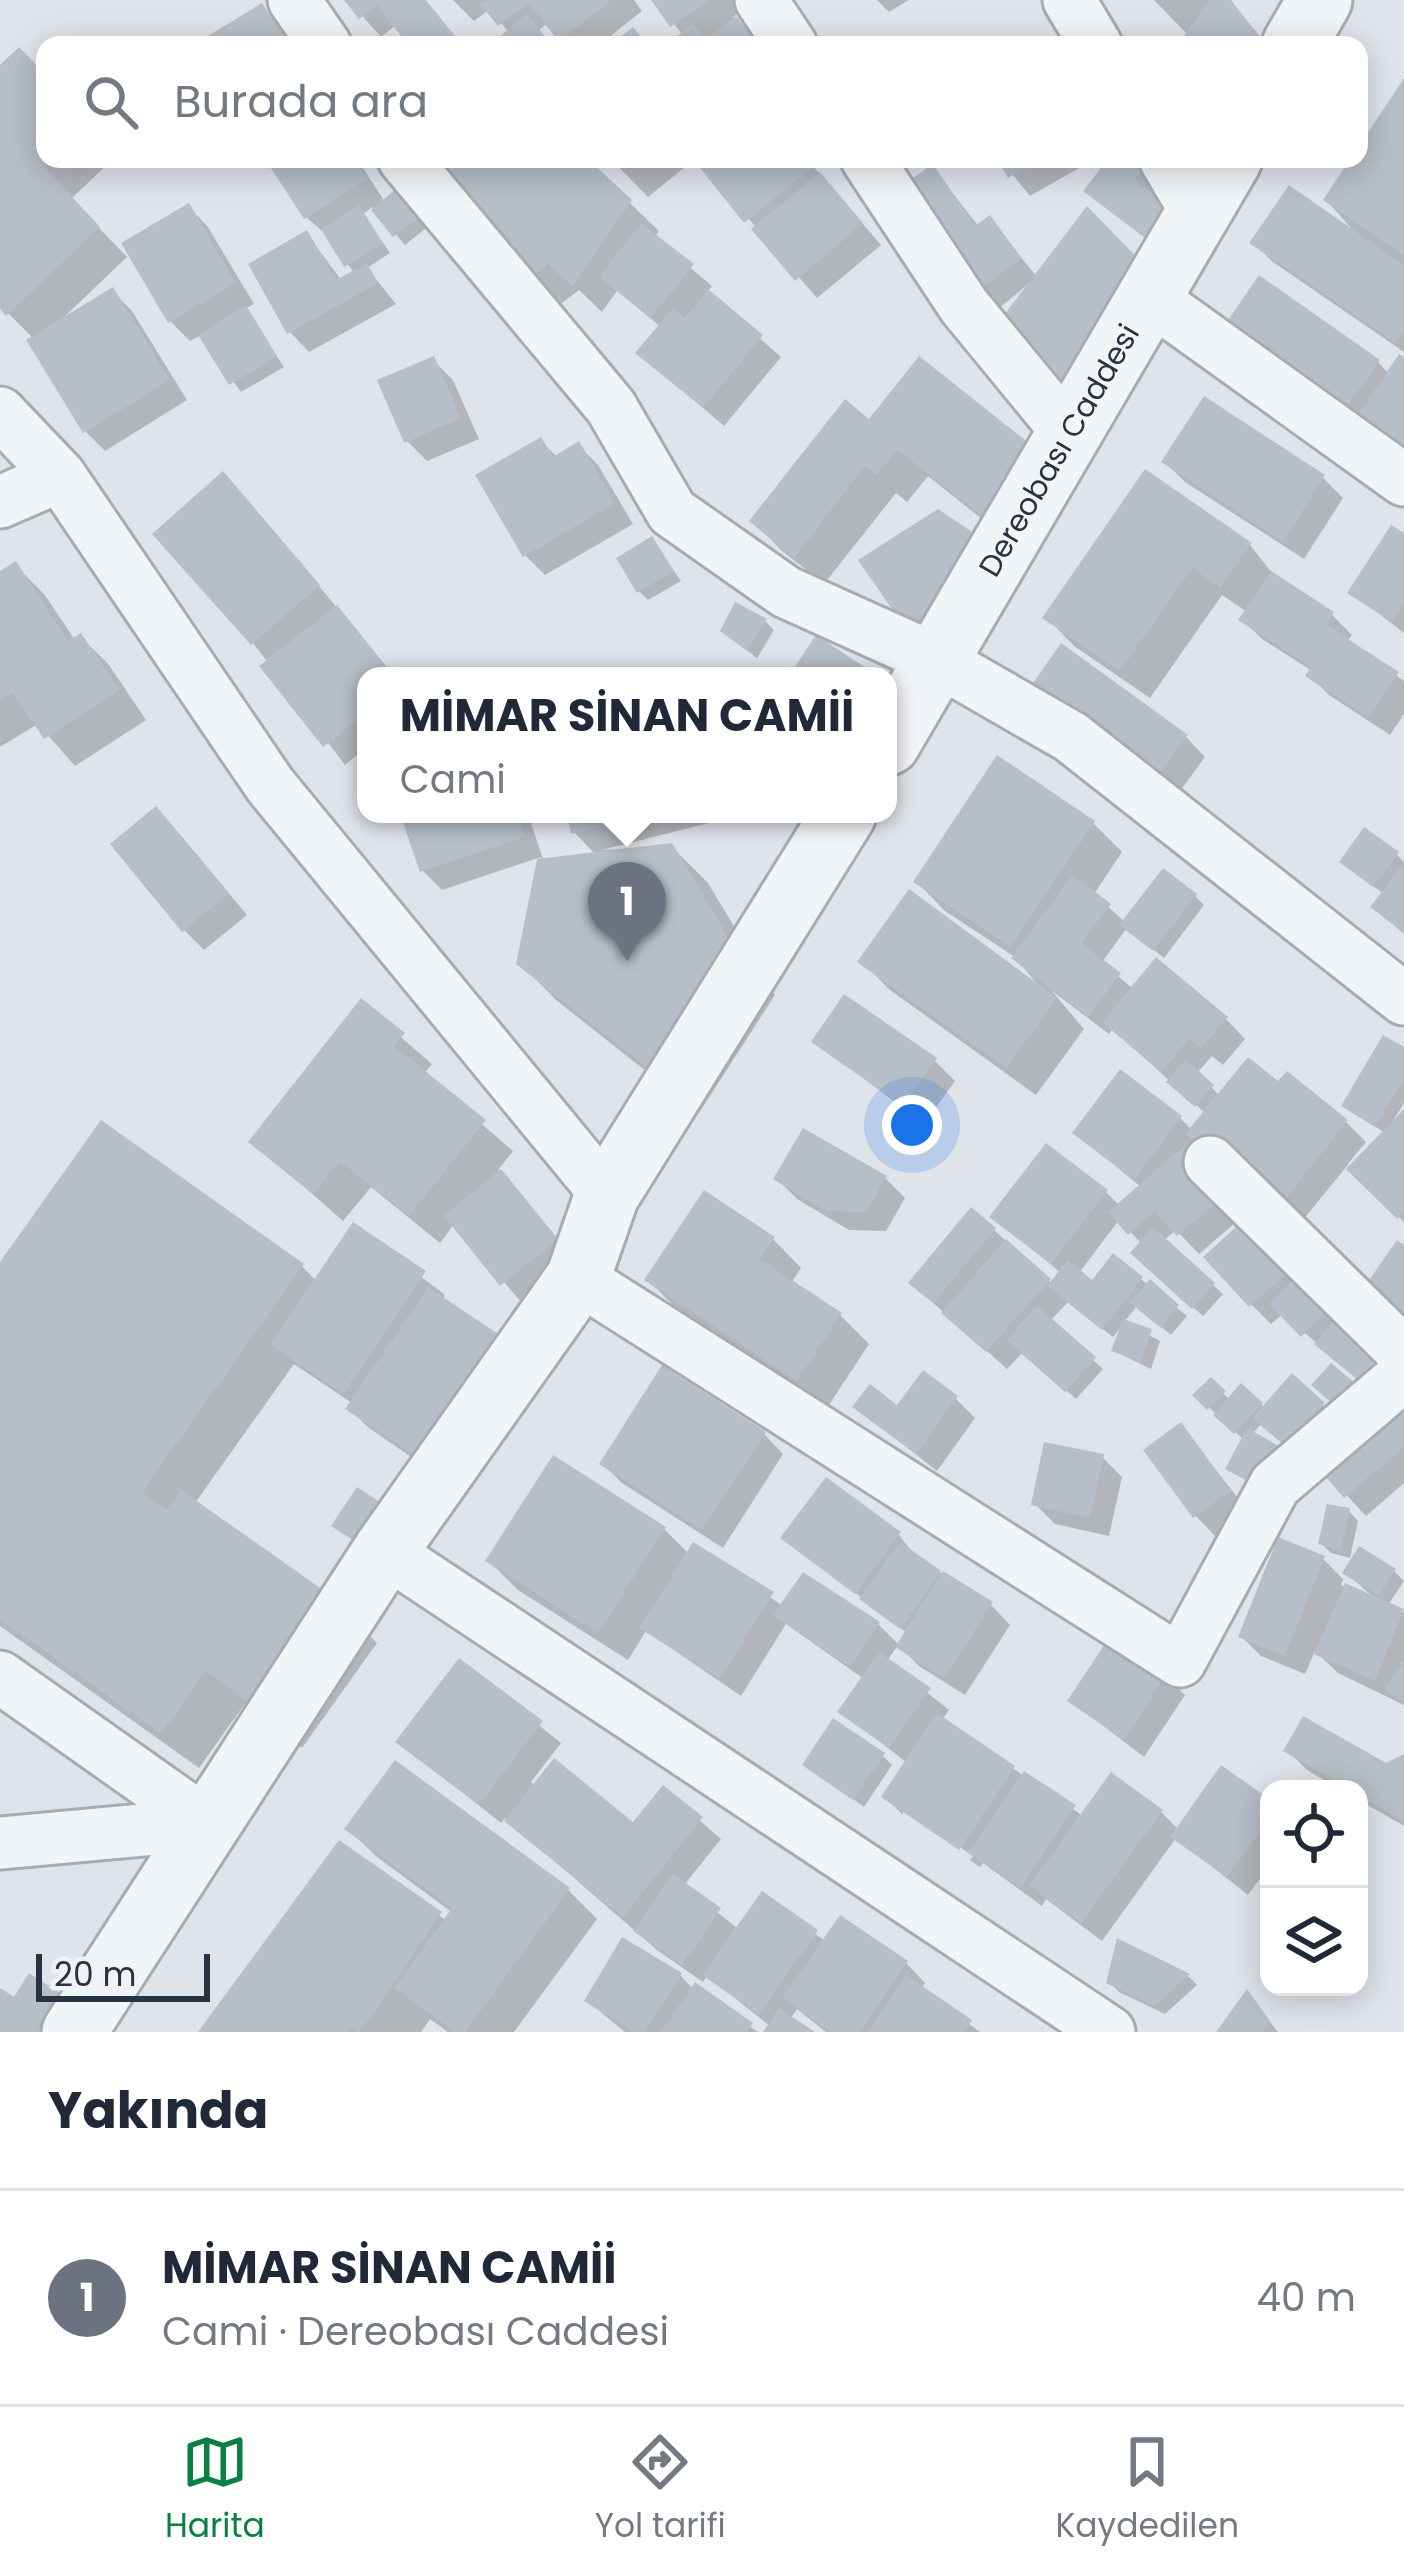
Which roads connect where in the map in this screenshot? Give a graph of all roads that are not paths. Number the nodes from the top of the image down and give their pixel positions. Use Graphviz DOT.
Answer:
graph roads {
  1 [pos="294,0"];
  2 [pos="761,0"];
  3 [pos="1069,0"];
  4 [pos="1320,0"];
  5 [pos="319,36"];
  6 [pos="785,36"];
  7 [pos="1091,36"];
  8 [pos="1299,36"];
  9 [pos="412,168"];
  10 [pos="873,168"];
  11 [pos="1170,168"];
  12 [pos="1225,168"];
  13 [pos="1198,215"];
  14 [pos="1152,299"];
  15 [pos="0,413"];
  16 [pos="1070,435"];
  17 [pos="60,476"];
  18 [pos="1404,480"];
  19 [pos="0,502"];
  20 [pos="939,661"];
  21 [pos="897,729"];
  22 [pos="838,823"];
  23 [pos="1404,999"];
  24 [pos="1210,1162"];
  25 [pos="607,1196"];
  26 [pos="578,1278"];
  27 [pos="1404,1353"];
  28 [pos="1404,1375"];
  29 [pos="386,1551"];
  30 [pos="0,1677"];
  31 [pos="208,1824"];
  32 [pos="0,1843"];
  33 [pos="74,2032"];
  34 [pos="1109,2032"];
  1 -- 5 [label="street"];
  2 -- 6 [label="street"];
  3 -- 7 [label="street"];
  4 -- 8 [label="street"];
  9 -- 20 [label="street"];
  10 -- 16 [label="street"];
  11 -- 13 [label="street"];
  12 -- 13 [label="street, Dereobası Caddesi"];
  13 -- 14 [label="street, Dereobası Caddesi"];
  14 -- 16 [label="street, Dereobası Caddesi"];
  14 -- 18 [label="street"];
  15 -- 17 [label="street"];
  16 -- 20 [label="street, Dereobası Caddesi"];
  17 -- 19 [label="street"];
  17 -- 25 [label="street"];
  20 -- 21 [label="street, Dereobası Caddesi"];
  20 -- 23 [label="street"];
  22 -- 25 [label="street"];
  24 -- 27 [label="street"];
  25 -- 26 [label="street"];
  26 -- 28 [label="street"];
  26 -- 29 [label="street"];
  29 -- 31 [label="street"];
  29 -- 34 [label="street"];
  30 -- 31 [label="street"];
  31 -- 32 [label="street"];
  31 -- 33 [label="street"];
}
